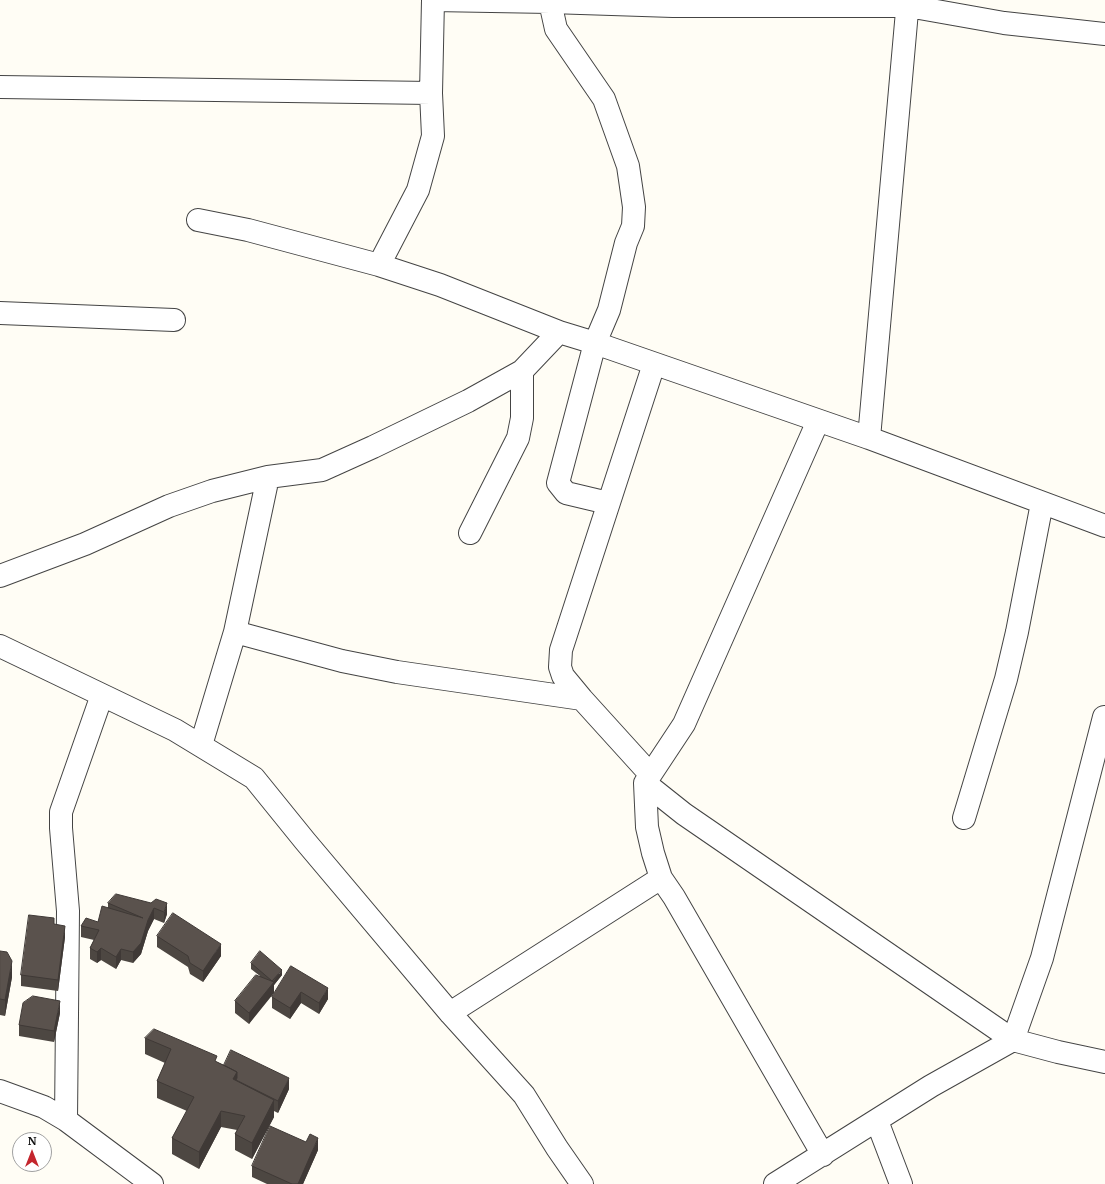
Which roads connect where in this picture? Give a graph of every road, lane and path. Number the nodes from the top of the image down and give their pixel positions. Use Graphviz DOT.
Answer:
graph roads {
  1 [pos="433,0"];
  2 [pos="550,2"];
  3 [pos="673,3"];
  4 [pos="908,3"];
  5 [pos="1105,34"];
  6 [pos="0,87"];
  7 [pos="431,93"];
  8 [pos="198,220"];
  9 [pos="379,265"];
  10 [pos="0,313"];
  11 [pos="174,320"];
  12 [pos="559,332"];
  13 [pos="594,343"];
  14 [pos="654,364"];
  15 [pos="522,371"];
  16 [pos="818,421"];
  17 [pos="869,438"];
  18 [pos="268,477"];
  19 [pos="608,503"];
  20 [pos="1042,503"];
  21 [pos="1105,526"];
  22 [pos="470,533"];
  23 [pos="0,576"];
  24 [pos="235,632"];
  25 [pos="0,646"];
  26 [pos="102,695"];
  27 [pos="582,699"];
  28 [pos="1104,717"];
  29 [pos="201,745"];
  30 [pos="648,778"];
  31 [pos="964,818"];
  32 [pos="661,878"];
  33 [pos="450,1013"];
  34 [pos="1013,1040"];
  35 [pos="1105,1062"];
  36 [pos="0,1091"];
  37 [pos="66,1120"];
  38 [pos="877,1121"];
  39 [pos="823,1155"];
  40 [pos="152,1184"];
  41 [pos="582,1184"];
  42 [pos="775,1184"];
  43 [pos="901,1184"];
  1 -- 2 [label="street"];
  1 -- 7 [label="street"];
  2 -- 3 [label="street"];
  2 -- 13 [label="street"];
  3 -- 4 [label="street"];
  4 -- 5 [label="street"];
  4 -- 17 [label="street"];
  6 -- 7 [label="street"];
  7 -- 9 [label="street"];
  8 -- 9 [label="street"];
  9 -- 12 [label="street"];
  10 -- 11 [label="street"];
  12 -- 13 [label="street"];
  12 -- 15 [label="street"];
  13 -- 14 [label="street"];
  13 -- 19 [label="street"];
  14 -- 16 [label="street"];
  14 -- 19 [label="street"];
  15 -- 18 [label="street"];
  15 -- 22 [label="street"];
  16 -- 17 [label="street"];
  16 -- 30 [label="street"];
  17 -- 20 [label="street"];
  18 -- 23 [label="street"];
  18 -- 24 [label="street"];
  19 -- 27 [label="street"];
  20 -- 21 [label="street"];
  20 -- 31 [label="street"];
  24 -- 27 [label="street"];
  24 -- 29 [label="street"];
  25 -- 26 [label="street"];
  26 -- 29 [label="street"];
  26 -- 37 [label="street"];
  27 -- 30 [label="street"];
  28 -- 34 [label="street"];
  29 -- 33 [label="street"];
  30 -- 32 [label="street"];
  30 -- 34 [label="street"];
  32 -- 33 [label="street"];
  32 -- 39 [label="street"];
  33 -- 41 [label="street"];
  34 -- 35 [label="street"];
  34 -- 38 [label="street"];
  36 -- 37 [label="street"];
  37 -- 40 [label="street"];
  38 -- 39 [label="street"];
  38 -- 43 [label="street"];
  39 -- 42 [label="street"];
}
